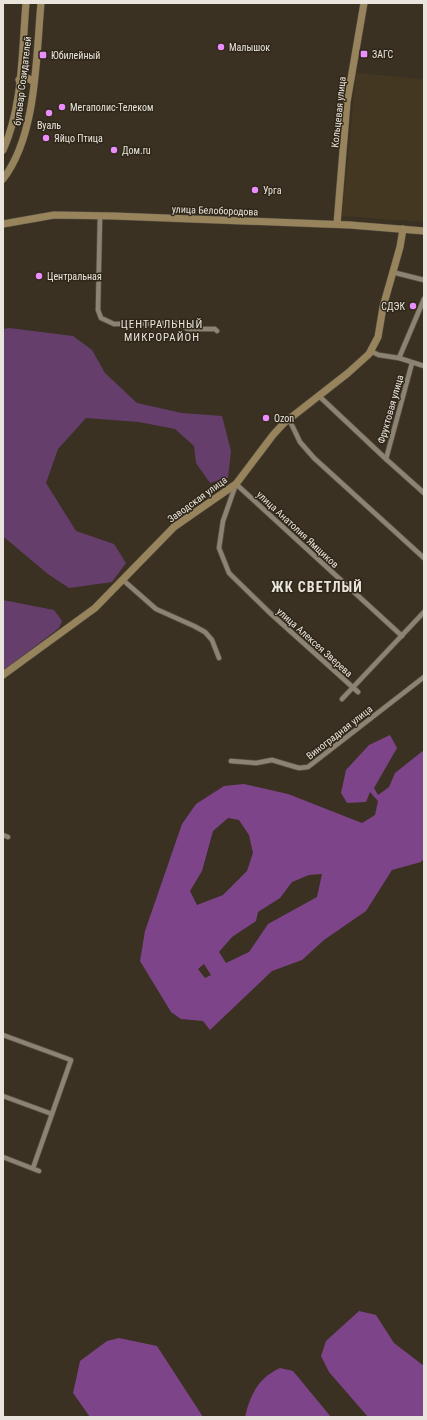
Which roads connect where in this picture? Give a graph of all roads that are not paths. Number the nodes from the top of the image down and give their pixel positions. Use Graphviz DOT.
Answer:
graph roads {
  1 [pos="26,3"];
  2 [pos="41,3"];
  3 [pos="364,3"];
  4 [pos="19,80"];
  5 [pos="33,81"];
  6 [pos="3,150"];
  7 [pos="3,179"];
  8 [pos="100,216"];
  9 [pos="4,224"];
  10 [pos="337,224"];
  11 [pos="403,228"];
  12 [pos="424,231"];
  13 [pos="392,272"];
  14 [pos="424,280"];
  15 [pos="424,300"];
  16 [pos="217,331"];
  17 [pos="370,351"];
  18 [pos="399,358"];
  19 [pos="412,363"];
  20 [pos="424,366"];
  21 [pos="319,396"];
  22 [pos="288,419"];
  23 [pos="386,459"];
  24 [pos="236,484"];
  25 [pos="424,491"];
  26 [pos="424,558"];
  27 [pos="123,580"];
  28 [pos="424,612"];
  29 [pos="402,636"];
  30 [pos="220,658"];
  31 [pos="3,675"];
  32 [pos="424,677"];
  33 [pos="353,687"];
  34 [pos="358,692"];
  35 [pos="342,699"];
  36 [pos="231,761"];
  37 [pos="3,1035"];
  38 [pos="3,1096"];
  39 [pos="52,1114"];
  40 [pos="3,1157"];
  41 [pos="33,1168"];
  42 [pos="40,1170"];
  1 -- 4 [label="street, бульвар Созидателей"];
  2 -- 5 [label="street, бульвар Созидателей"];
  3 -- 10 [label="street, Кольцевая улица"];
  4 -- 5 [label="street"];
  4 -- 6 [label="street, бульвар Созидателей"];
  5 -- 7 [label="street, бульвар Созидателей"];
  8 -- 9 [label="street, улица Белобородова"];
  8 -- 10 [label="street, улица Белобородова"];
  8 -- 16 [label="street"];
  10 -- 11 [label="street, улица Белобородова"];
  11 -- 12 [label="street, улица Белобородова"];
  11 -- 13 [label="street, Заводская улица"];
  13 -- 14 [label="street"];
  13 -- 17 [label="street, Заводская улица"];
  15 -- 18 [label="street"];
  17 -- 18 [label="street"];
  17 -- 21 [label="street, Заводская улица"];
  18 -- 19 [label="street"];
  19 -- 20 [label="street"];
  19 -- 23 [label="street, Фруктовая улица"];
  21 -- 22 [label="street, Заводская улица"];
  21 -- 23 [label="street"];
  22 -- 24 [label="street, Заводская улица"];
  22 -- 26 [label="street"];
  23 -- 25 [label="street"];
  24 -- 27 [label="street, Заводская улица"];
  24 -- 29 [label="street, улица Анатолия Ямщиков"];
  24 -- 33 [label="street, улица Алексея Зверева"];
  27 -- 30 [label="street"];
  27 -- 31 [label="street, Заводская улица"];
  28 -- 29 [label="street"];
  29 -- 33 [label="street"];
  32 -- 36 [label="street, Виноградная улица"];
  33 -- 34 [label="street, улица Алексея Зверева"];
  33 -- 35 [label="street"];
  37 -- 39 [label="street"];
  38 -- 39 [label="street"];
  39 -- 41 [label="street"];
  40 -- 41 [label="street"];
  41 -- 42 [label="street"];
}
